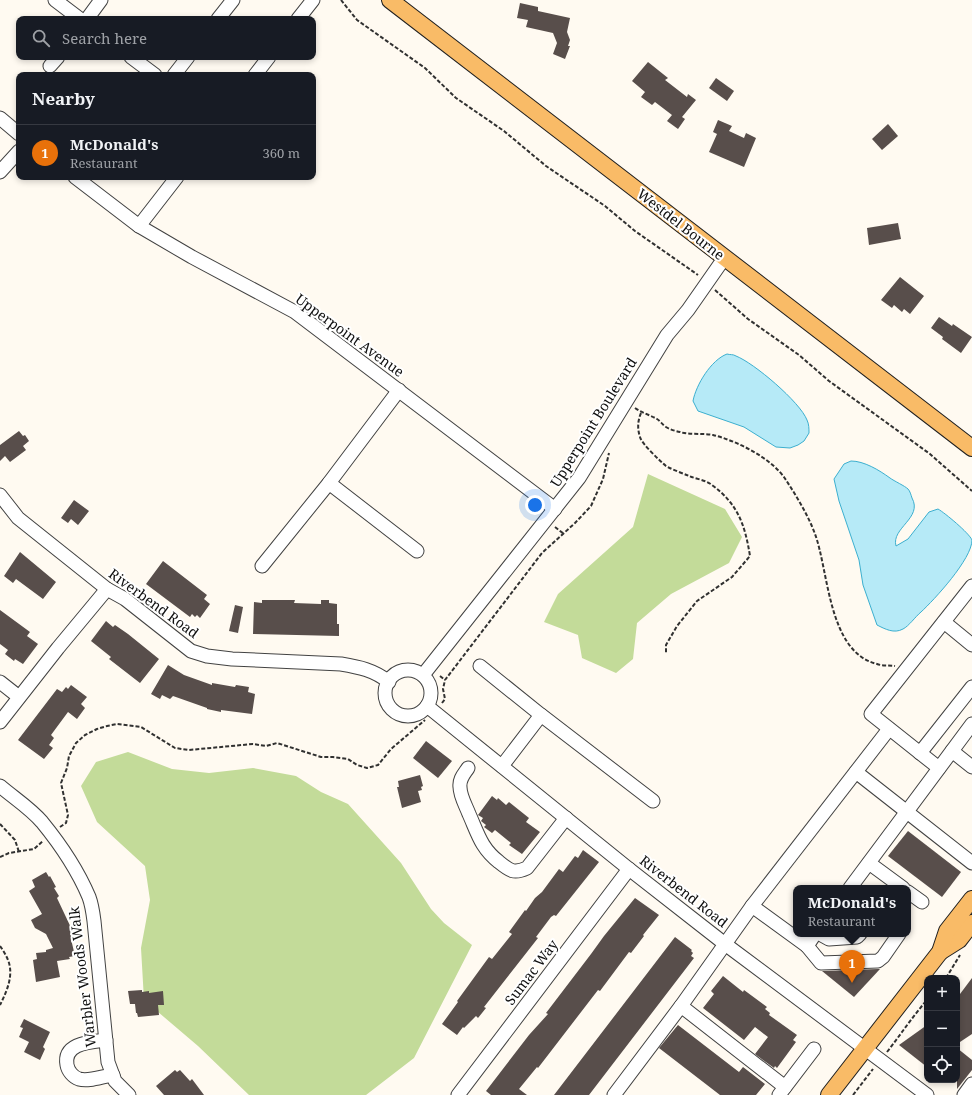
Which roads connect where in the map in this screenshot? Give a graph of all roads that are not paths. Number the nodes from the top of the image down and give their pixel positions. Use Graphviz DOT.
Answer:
graph roads {
  1 [pos="55,0"];
  2 [pos="101,0"];
  3 [pos="233,0"];
  4 [pos="313,0"];
  5 [pos="390,0"];
  6 [pos="76,16"];
  7 [pos="89,16"];
  8 [pos="220,16"];
  9 [pos="300,16"];
  10 [pos="135,60"];
  11 [pos="186,60"];
  12 [pos="267,60"];
  13 [pos="151,72"];
  14 [pos="176,72"];
  15 [pos="257,72"];
  16 [pos="0,118"];
  17 [pos="16,131"];
  18 [pos="16,154"];
  19 [pos="0,172"];
  20 [pos="79,180"];
  21 [pos="175,180"];
  22 [pos="139,226"];
  23 [pos="725,258"];
  24 [pos="399,390"];
  25 [pos="972,448"];
  26 [pos="329,483"];
  27 [pos="0,495"];
  28 [pos="555,509"];
  29 [pos="417,551"];
  30 [pos="262,566"];
  31 [pos="972,586"];
  32 [pos="107,589"];
  33 [pos="944,622"];
  34 [pos="972,645"];
  35 [pos="480,666"];
  36 [pos="423,675"];
  37 [pos="0,682"];
  38 [pos="389,682"];
  39 [pos="972,687"];
  40 [pos="19,696"];
  41 [pos="430,709"];
  42 [pos="541,715"];
  43 [pos="0,722"];
  44 [pos="972,724"];
  45 [pos="889,729"];
  46 [pos="952,751"];
  47 [pos="920,753"];
  48 [pos="502,766"];
  49 [pos="972,767"];
  50 [pos="468,768"];
  51 [pos="939,768"];
  52 [pos="856,772"];
  53 [pos="0,786"];
  54 [pos="653,801"];
  55 [pos="906,812"];
  56 [pos="566,818"];
  57 [pos="869,863"];
  58 [pos="972,863"];
  59 [pos="629,869"];
  60 [pos="856,885"];
  61 [pos="899,885"];
  62 [pos="911,894"];
  63 [pos="972,899"];
  64 [pos="922,902"];
  65 [pos="752,906"];
  66 [pos="972,923"];
  67 [pos="793,936"];
  68 [pos="795,937"];
  69 [pos="813,937"];
  70 [pos="825,937"];
  71 [pos="857,937"];
  72 [pos="897,937"];
  73 [pos="725,944"];
  74 [pos="807,946"];
  75 [pos="940,952"];
  76 [pos="681,1006"];
  77 [pos="106,1040"];
  78 [pos="814,1049"];
  79 [pos="864,1049"];
  80 [pos="113,1075"];
  81 [pos="972,1084"];
  82 [pos="782,1091"];
  83 [pos="129,1095"];
  84 [pos="458,1095"];
  85 [pos="614,1095"];
  86 [pos="829,1095"];
  87 [pos="927,1095"];
  88 [pos="964,1095"];
  1 -- 6 [label="street"];
  2 -- 7 [label="street"];
  3 -- 8 [label="street"];
  4 -- 9 [label="street"];
  5 -- 23 [label="main road, Westdel Bourne"];
  10 -- 13 [label="street"];
  11 -- 14 [label="street"];
  12 -- 15 [label="street"];
  16 -- 17 [label="street"];
  18 -- 19 [label="street"];
  20 -- 22 [label="street, Upperpoint Avenue"];
  21 -- 22 [label="street"];
  22 -- 24 [label="street, Upperpoint Avenue"];
  23 -- 25 [label="main road, Westdel Bourne"];
  23 -- 28 [label="street, Upperpoint Boulevard"];
  24 -- 26 [label="street"];
  24 -- 28 [label="street, Upperpoint Avenue"];
  26 -- 29 [label="street"];
  26 -- 30 [label="street"];
  27 -- 32 [label="street, Riverbend Road"];
  28 -- 36 [label="street, Upperpoint Boulevard"];
  31 -- 33 [label="street"];
  32 -- 38 [label="street, Riverbend Road"];
  32 -- 40 [label="street"];
  33 -- 34 [label="street"];
  33 -- 45 [label="street"];
  35 -- 42 [label="street"];
  36 -- 38 [label="street"];
  36 -- 41 [label="street"];
  37 -- 40 [label="street"];
  38 -- 41 [label="street"];
  39 -- 47 [label="street"];
  40 -- 43 [label="street"];
  41 -- 48 [label="street, Riverbend Road"];
  42 -- 48 [label="street"];
  42 -- 54 [label="street"];
  44 -- 46 [label="street"];
  45 -- 47 [label="street"];
  45 -- 52 [label="street"];
  46 -- 49 [label="street"];
  46 -- 51 [label="street"];
  47 -- 51 [label="street"];
  48 -- 56 [label="street, Riverbend Road"];
  50 -- 56 [label="street"];
  51 -- 55 [label="street"];
  52 -- 55 [label="street"];
  52 -- 65 [label="street"];
  53 -- 77 [label="street, Warbler Woods Walk"];
  55 -- 57 [label="street"];
  55 -- 58 [label="street"];
  56 -- 59 [label="street, Riverbend Road"];
  57 -- 60 [label="street"];
  57 -- 61 [label="street"];
  59 -- 73 [label="street, Riverbend Road"];
  59 -- 84 [label="street, Sumac Way"];
  62 -- 64 [label="street"];
  63 -- 75 [label="main road"];
  65 -- 67 [label="street"];
  65 -- 73 [label="street"];
  66 -- 75 [label="main road"];
  68 -- 74 [label="street"];
  69 -- 74 [label="street"];
  70 -- 71 [label="street"];
  72 -- 74 [label="street"];
  73 -- 76 [label="street"];
  73 -- 79 [label="street, Riverbend Road"];
  75 -- 79 [label="main road"];
  76 -- 82 [label="street"];
  76 -- 85 [label="street"];
  77 -- 80 [label="street, Warbler Woods Walk"];
  77 -- 80 [label="street"];
  78 -- 82 [label="street"];
  79 -- 86 [label="main road"];
  79 -- 87 [label="street, Riverbend Road"];
  80 -- 83 [label="street, Warbler Woods Walk"];
  81 -- 88 [label="street"];
}
